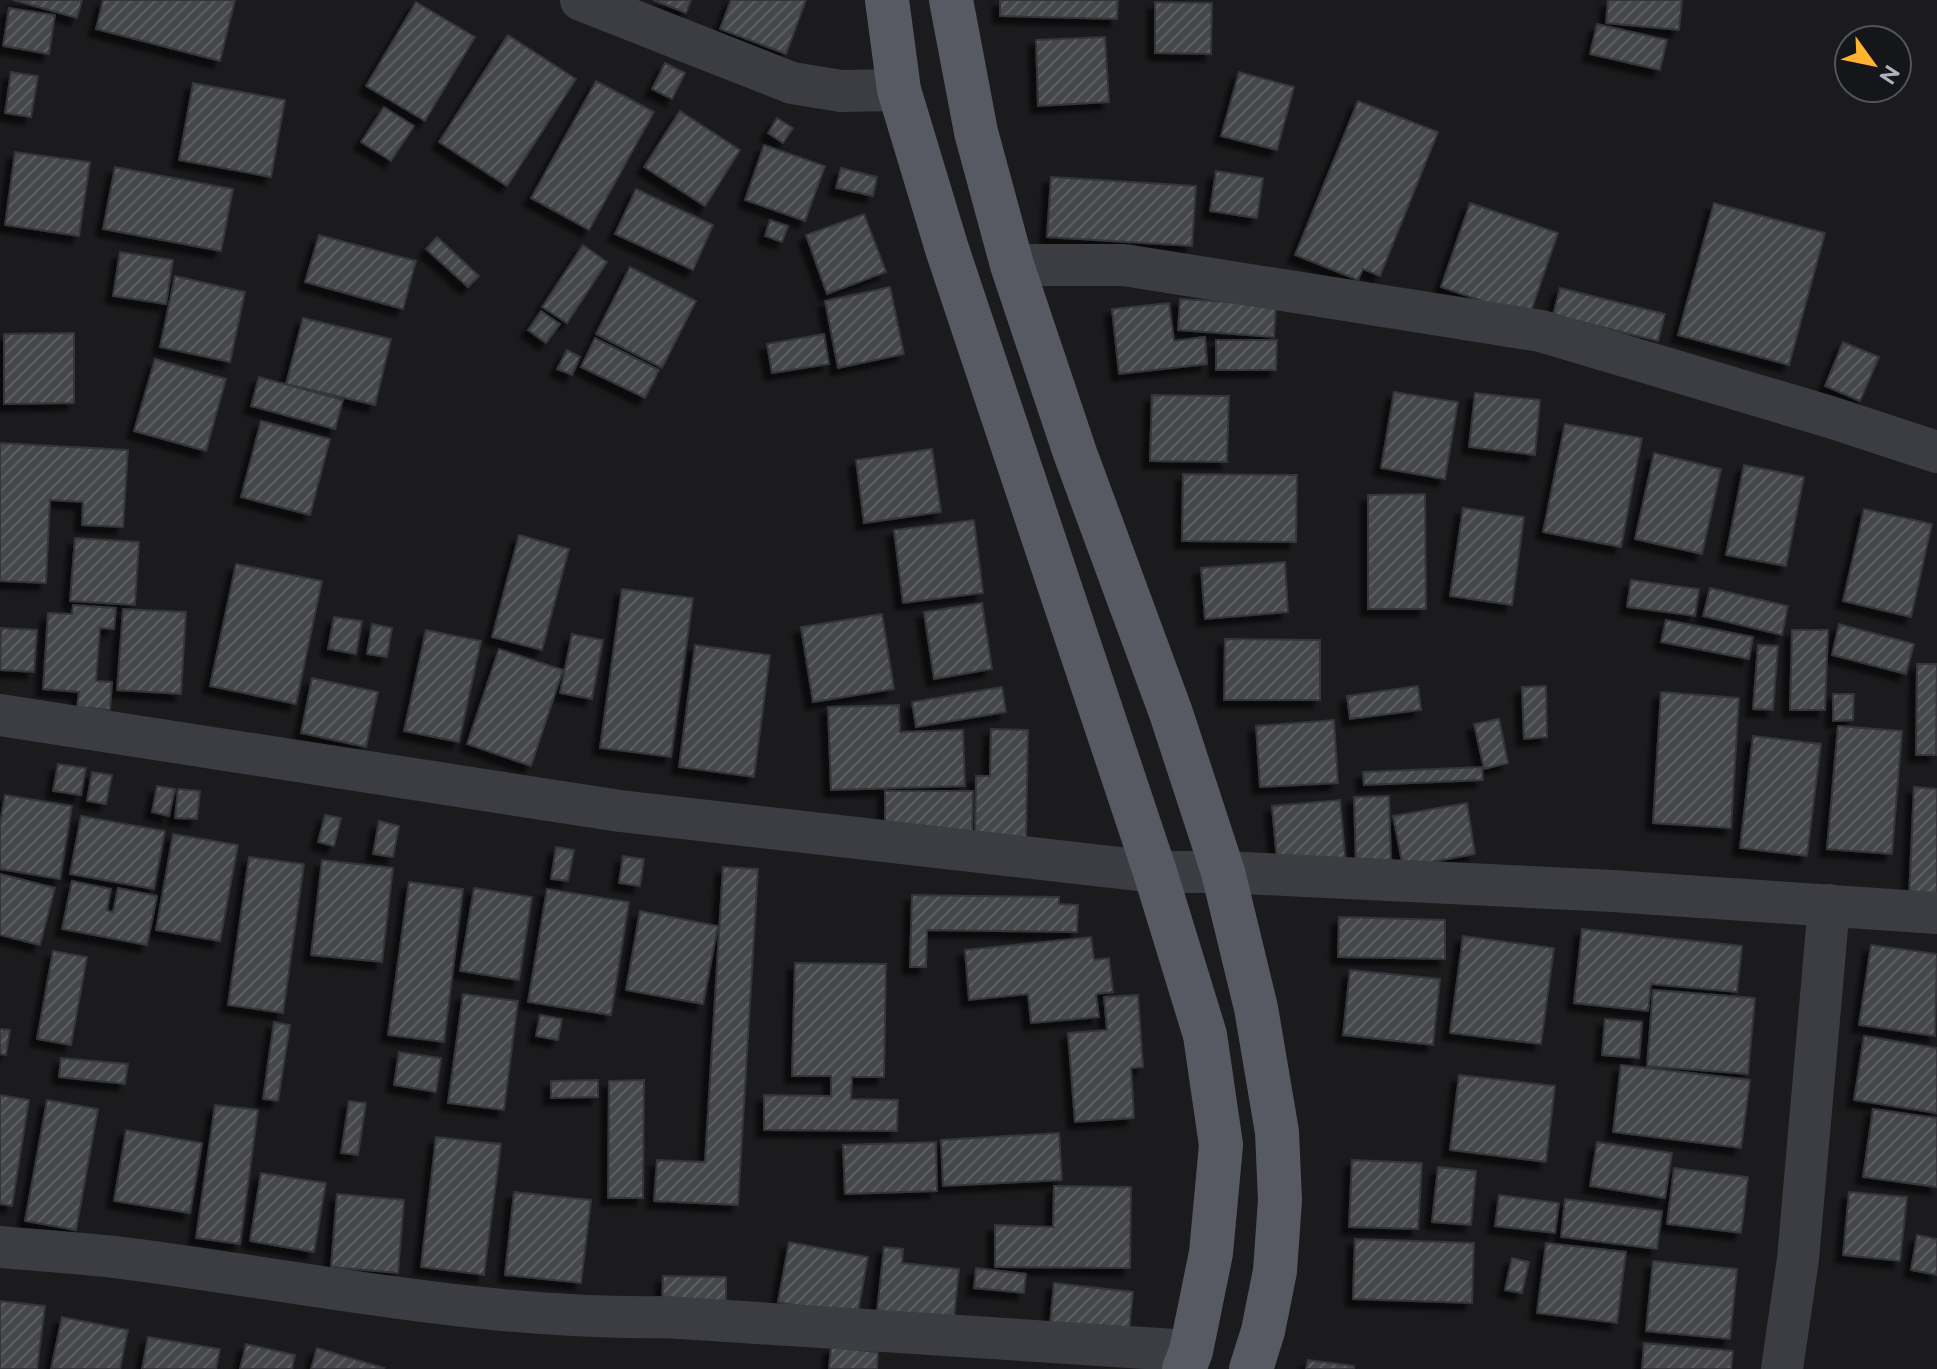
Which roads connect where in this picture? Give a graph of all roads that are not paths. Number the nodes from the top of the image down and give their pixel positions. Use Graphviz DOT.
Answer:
graph roads {
  1 [pos="581,0"];
  2 [pos="887,0"];
  3 [pos="951,0"];
  4 [pos="899,90"];
  5 [pos="1012,265"];
  6 [pos="1937,452"];
  7 [pos="0,715"];
  8 [pos="1155,872"];
  9 [pos="1223,872"];
  10 [pos="1829,905"];
  11 [pos="1937,913"];
  12 [pos="0,1247"];
  13 [pos="1188,1360"];
  14 [pos="1251,1369"];
  15 [pos="1782,1369"];
  1 -- 4 [label="street"];
  2 -- 4 [label="main road"];
  3 -- 5 [label="main road"];
  4 -- 8 [label="main road"];
  5 -- 6 [label="street"];
  5 -- 9 [label="main road"];
  7 -- 8 [label="street"];
  8 -- 9 [label="street"];
  8 -- 13 [label="main road"];
  9 -- 10 [label="street"];
  9 -- 14 [label="main road"];
  10 -- 11 [label="street"];
  10 -- 15 [label="street"];
  12 -- 13 [label="street"];
}
